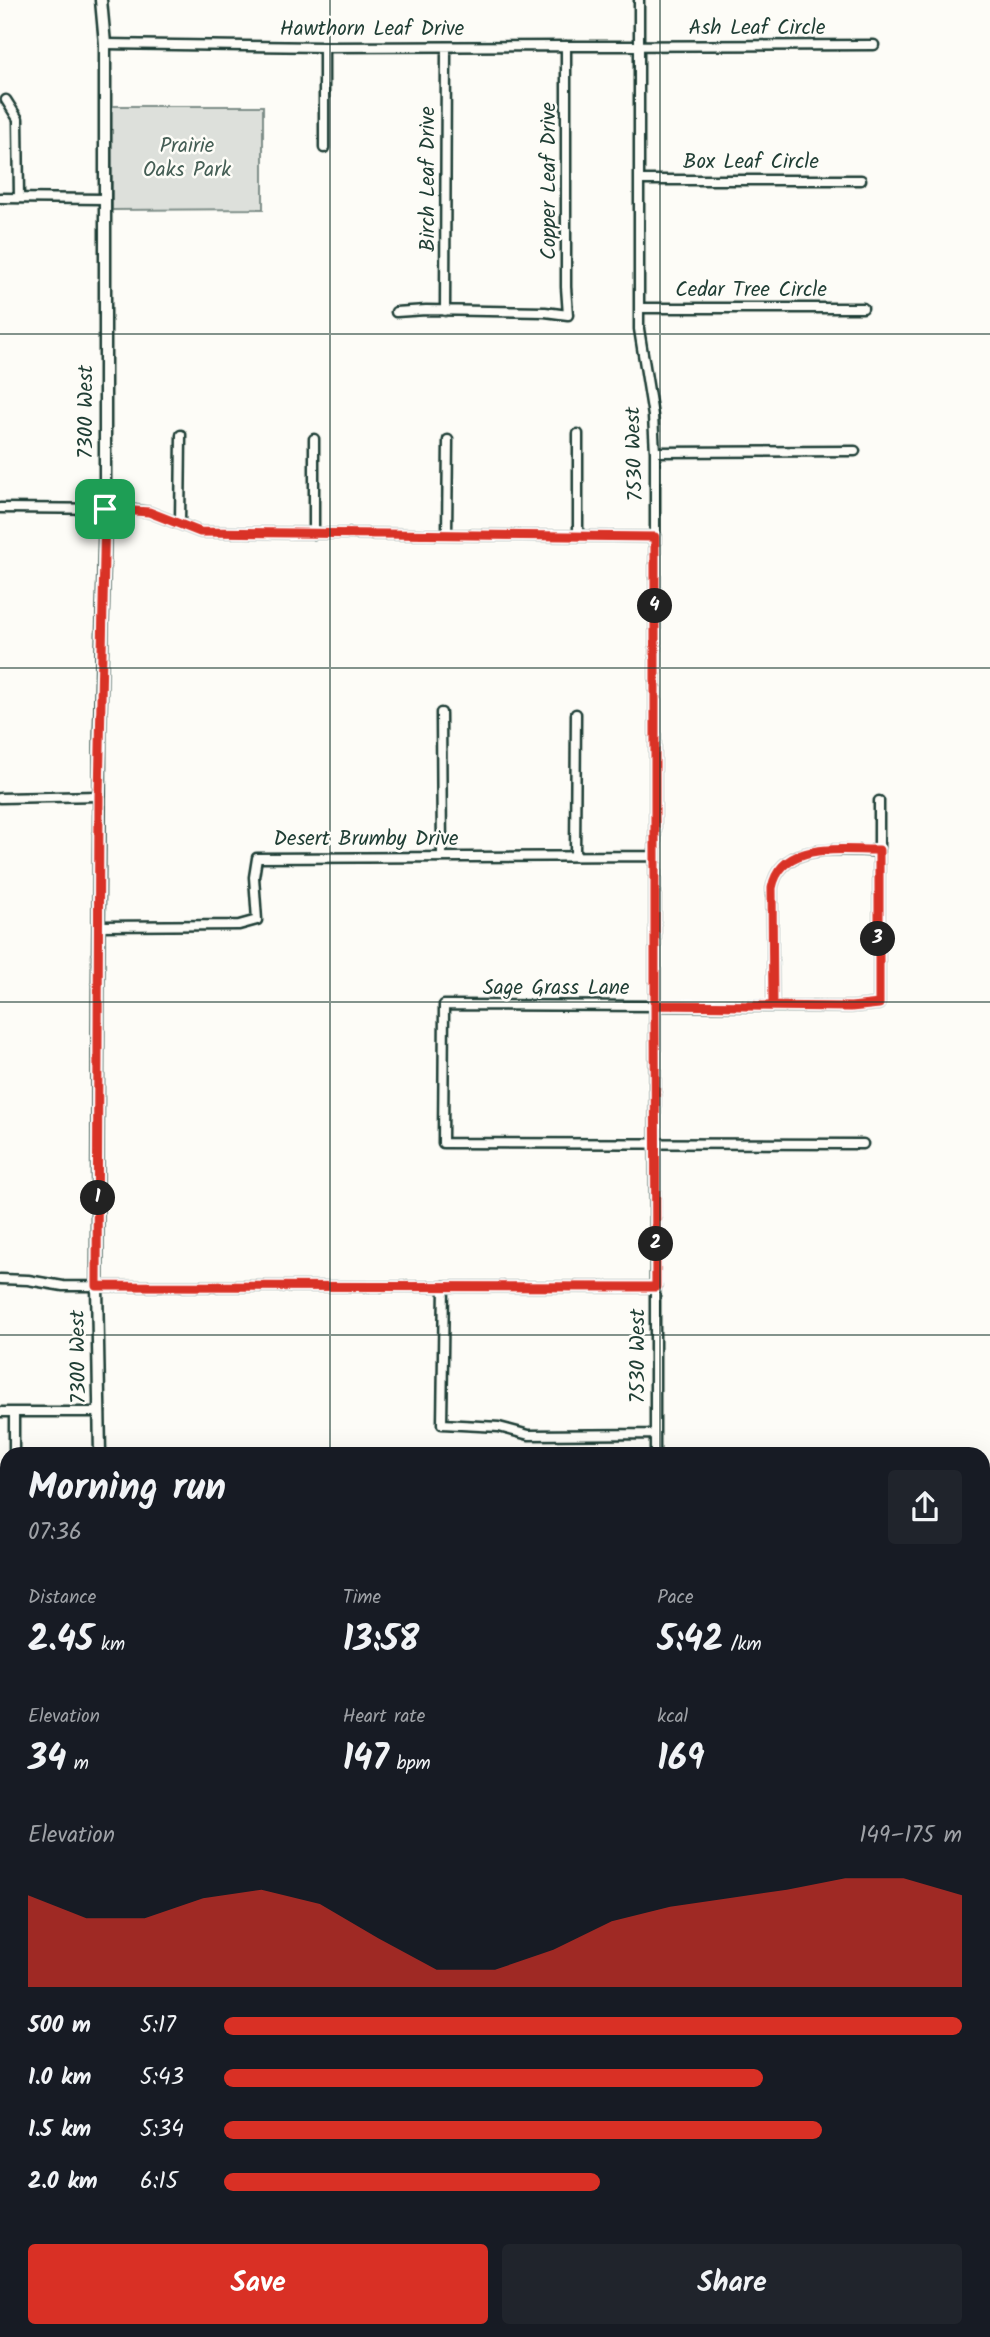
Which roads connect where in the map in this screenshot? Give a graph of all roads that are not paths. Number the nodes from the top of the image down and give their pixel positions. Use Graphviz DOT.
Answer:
graph roads {
  1 [pos="101,0"];
  2 [pos="639,0"];
  3 [pos="105,44"];
  4 [pos="874,45"];
  5 [pos="566,46"];
  6 [pos="639,46"];
  7 [pos="324,47"];
  8 [pos="446,47"];
  9 [pos="6,100"];
  10 [pos="324,148"];
  11 [pos="640,180"];
  12 [pos="861,180"];
  13 [pos="0,198"];
  14 [pos="19,198"];
  15 [pos="105,199"];
  16 [pos="639,308"];
  17 [pos="863,308"];
  18 [pos="445,311"];
  19 [pos="396,312"];
  20 [pos="578,434"];
  21 [pos="181,435"];
  22 [pos="314,439"];
  23 [pos="448,440"];
  24 [pos="855,451"];
  25 [pos="655,452"];
  26 [pos="0,508"];
  27 [pos="105,509"];
  28 [pos="180,524"];
  29 [pos="314,534"];
  30 [pos="447,534"];
  31 [pos="578,535"];
  32 [pos="655,537"];
  33 [pos="441,713"];
  34 [pos="576,714"];
  35 [pos="99,796"];
  36 [pos="0,798"];
  37 [pos="879,801"];
  38 [pos="879,850"];
  39 [pos="442,856"];
  40 [pos="575,856"];
  41 [pos="654,856"];
  42 [pos="99,926"];
  43 [pos="655,1005"];
  44 [pos="773,1006"];
  45 [pos="656,1144"];
  46 [pos="863,1144"];
  47 [pos="0,1279"];
  48 [pos="97,1286"];
  49 [pos="444,1286"];
  50 [pos="656,1287"];
  51 [pos="0,1412"];
  52 [pos="14,1412"];
  53 [pos="100,1412"];
  54 [pos="655,1434"];
  55 [pos="14,1447"];
  56 [pos="100,1447"];
  57 [pos="655,1447"];
  1 -- 3 [label="street, 7300 West"];
  2 -- 6 [label="street, 7530 West"];
  3 -- 7 [label="street, Hawthorn Leaf Drive"];
  3 -- 15 [label="street, 7300 West"];
  4 -- 6 [label="street, Ash Leaf Circle"];
  5 -- 6 [label="street, Hawthorn Leaf Drive"];
  5 -- 8 [label="street, Hawthorn Leaf Drive"];
  5 -- 18 [label="street, Copper Leaf Drive"];
  6 -- 11 [label="street, 7530 West"];
  7 -- 8 [label="street, Hawthorn Leaf Drive"];
  7 -- 10 [label="street"];
  8 -- 18 [label="street, Birch Leaf Drive"];
  9 -- 14 [label="street"];
  11 -- 12 [label="street, Box Leaf Circle"];
  11 -- 16 [label="street, 7530 West"];
  13 -- 14 [label="street"];
  14 -- 15 [label="street"];
  15 -- 27 [label="street, 7300 West"];
  16 -- 17 [label="street, Cedar Tree Circle"];
  16 -- 25 [label="street, 7530 West"];
  18 -- 19 [label="street"];
  20 -- 31 [label="street"];
  21 -- 28 [label="street"];
  22 -- 29 [label="street"];
  23 -- 30 [label="street"];
  24 -- 25 [label="street"];
  25 -- 32 [label="street, 7530 West"];
  26 -- 27 [label="street"];
  27 -- 28 [label="street"];
  27 -- 35 [label="street, 7300 West"];
  28 -- 29 [label="street"];
  29 -- 30 [label="street"];
  30 -- 31 [label="street"];
  31 -- 32 [label="street"];
  32 -- 41 [label="street, 7530 West"];
  33 -- 39 [label="street"];
  34 -- 40 [label="street"];
  35 -- 36 [label="street"];
  35 -- 42 [label="street, 7300 West"];
  37 -- 38 [label="street"];
  38 -- 44 [label="street"];
  38 -- 44 [label="street, Sage Grass Lane"];
  39 -- 40 [label="street, Desert Brumby Drive"];
  39 -- 42 [label="street, Desert Brumby Drive"];
  40 -- 41 [label="street, Desert Brumby Drive"];
  41 -- 43 [label="street, 7530 West"];
  42 -- 48 [label="street, 7300 West"];
  43 -- 44 [label="street, Sage Grass Lane"];
  43 -- 45 [label="street, 7530 West"];
  43 -- 45 [label="street, Sage Grass Lane"];
  45 -- 46 [label="street"];
  45 -- 50 [label="street, 7530 West"];
  47 -- 48 [label="street"];
  48 -- 49 [label="street"];
  48 -- 53 [label="street, 7300 West"];
  49 -- 50 [label="street"];
  49 -- 54 [label="street"];
  50 -- 54 [label="street, 7530 West"];
  51 -- 52 [label="street"];
  52 -- 53 [label="street"];
  52 -- 55 [label="street"];
  53 -- 56 [label="street, 7300 West"];
  54 -- 57 [label="street, 7530 West"];
}
